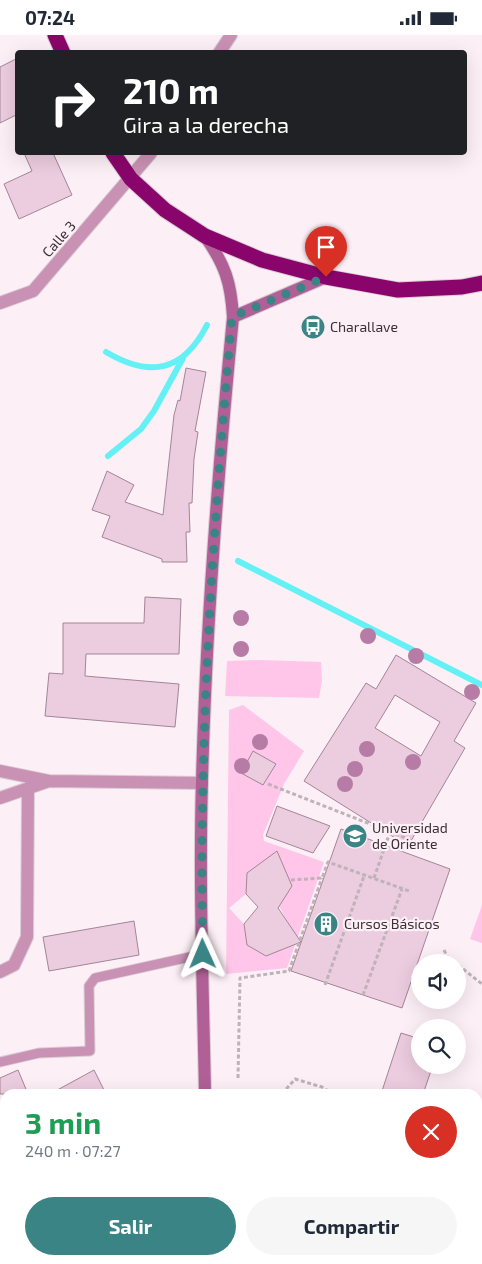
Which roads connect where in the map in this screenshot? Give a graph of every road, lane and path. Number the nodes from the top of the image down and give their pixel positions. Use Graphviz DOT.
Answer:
graph roads {
  1 [pos="55,35"];
  2 [pos="231,35"];
  3 [pos="62,50"];
  4 [pos="221,50"];
  5 [pos="114,155"];
  6 [pos="149,155"];
  7 [pos="131,179"];
  8 [pos="205,236"];
  9 [pos="326,277"];
  10 [pos="482,283"];
  11 [pos="0,303"];
  12 [pos="232,317"];
  13 [pos="0,771"];
  14 [pos="49,781"];
  15 [pos="202,783"];
  16 [pos="268,784"];
  17 [pos="28,788"];
  18 [pos="0,798"];
  19 [pos="390,832"];
  20 [pos="416,842"];
  21 [pos="364,875"];
  22 [pos="322,878"];
  23 [pos="374,879"];
  24 [pos="291,880"];
  25 [pos="402,889"];
  26 [pos="409,891"];
  27 [pos="444,950"];
  28 [pos="203,954"];
  29 [pos="446,954"];
  30 [pos="466,971"];
  31 [pos="0,972"];
  32 [pos="482,984"];
  33 [pos="325,985"];
  34 [pos="363,995"];
  35 [pos="0,1062"];
  36 [pos="238,1078"];
  37 [pos="205,1089"];
  38 [pos="286,1089"];
  39 [pos="325,1089"];
  1 -- 3 [label="highway"];
  2 -- 4 [label="street"];
  5 -- 7 [label="highway"];
  6 -- 7 [label="street, Calle 3"];
  7 -- 8 [label="highway"];
  7 -- 11 [label="street, Calle 3"];
  8 -- 9 [label="highway"];
  8 -- 12 [label="street"];
  9 -- 10 [label="highway"];
  9 -- 12 [label="street"];
  12 -- 15 [label="street"];
  13 -- 14 [label="street"];
  14 -- 15 [label="street"];
  14 -- 17 [label="street"];
  15 -- 28 [label="street"];
  16 -- 19 [label="path"];
  17 -- 18 [label="street"];
  17 -- 31 [label="street"];
  19 -- 20 [label="path"];
  19 -- 23 [label="path"];
  21 -- 22 [label="path"];
  21 -- 23 [label="path"];
  21 -- 33 [label="path"];
  22 -- 24 [label="path"];
  22 -- 36 [label="path"];
  23 -- 25 [label="path"];
  25 -- 26 [label="path"];
  25 -- 34 [label="path"];
  27 -- 29 [label="path"];
  28 -- 35 [label="lane"];
  28 -- 37 [label="street"];
  30 -- 32 [label="path"];
  38 -- 39 [label="path"];
}
